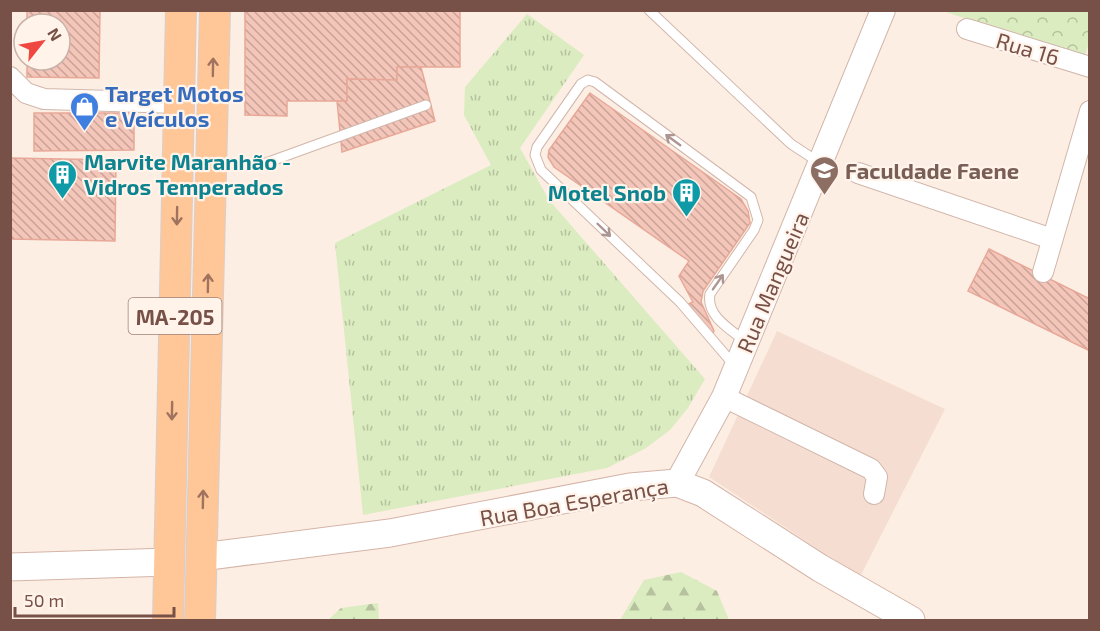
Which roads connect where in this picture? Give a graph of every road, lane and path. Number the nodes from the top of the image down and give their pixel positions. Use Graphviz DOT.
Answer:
graph roads {
  1 [pos="181,10"];
  2 [pos="215,10"];
  3 [pos="649,10"];
  4 [pos="883,10"];
  5 [pos="967,29"];
  6 [pos="1089,67"];
  7 [pos="10,77"];
  8 [pos="179,103"];
  9 [pos="426,105"];
  10 [pos="1089,111"];
  11 [pos="822,164"];
  12 [pos="211,165"];
  13 [pos="858,173"];
  14 [pos="1052,239"];
  15 [pos="1043,272"];
  16 [pos="747,343"];
  17 [pos="736,368"];
  18 [pos="724,397"];
  19 [pos="677,483"];
  20 [pos="874,494"];
  21 [pos="201,557"];
  22 [pos="169,562"];
  23 [pos="10,567"];
  24 [pos="168,621"];
  25 [pos="200,621"];
  26 [pos="911,621"];
  1 -- 8 [label="main road, MA-205"];
  12 -- 2 [label="main road, MA-205, one-way"];
  3 -- 11 [label="lane"];
  4 -- 11 [label="street, Rua Mangueira"];
  5 -- 6 [label="street, Rua 16"];
  7 -- 8 [label="street"];
  8 -- 22 [label="main road, MA-205, one-way"];
  9 -- 12 [label="lane"];
  10 -- 14 [label="street"];
  11 -- 16 [label="street, Rua Mangueira"];
  21 -- 12 [label="main road, MA-205, one-way"];
  13 -- 14 [label="street"];
  14 -- 15 [label="street"];
  16 -- 17 [label="street, Rua Mangueira"];
  16 -- 17 [label="lane, one-way"];
  17 -- 18 [label="street, Rua Mangueira"];
  18 -- 19 [label="street, Rua Mangueira"];
  18 -- 20 [label="street"];
  19 -- 21 [label="main road, Rua Boa Esperança"];
  19 -- 26 [label="main road, Rua Boa Esperança"];
  21 -- 25 [label="main road, MA-205"];
  22 -- 23 [label="main road"];
  22 -- 24 [label="main road, MA-205"];
}
